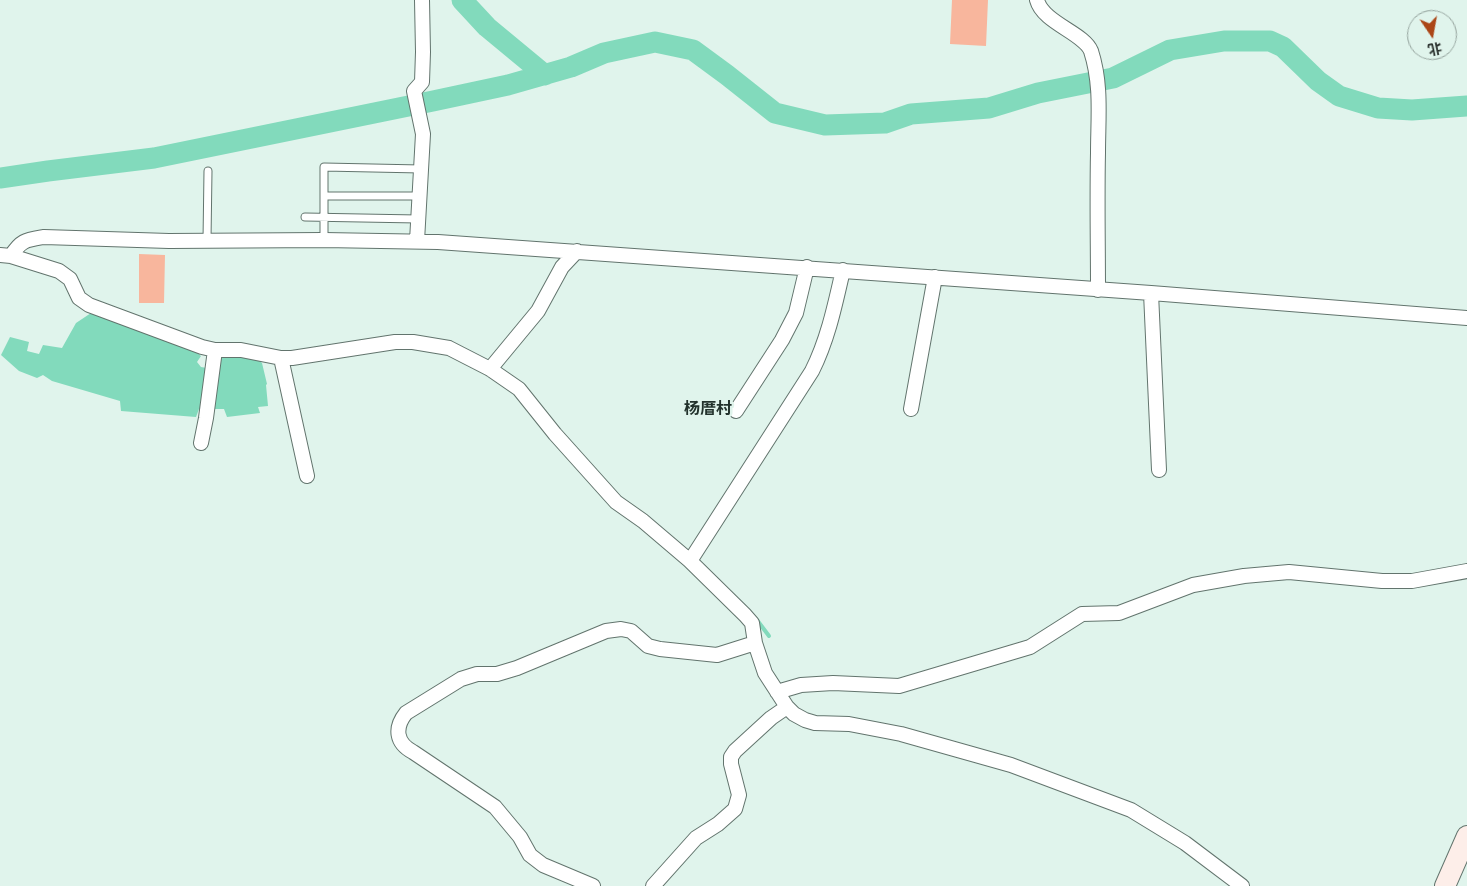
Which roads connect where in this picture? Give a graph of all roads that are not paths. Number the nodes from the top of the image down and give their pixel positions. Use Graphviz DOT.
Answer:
graph roads {
  1 [pos="422,0"];
  2 [pos="1037,0"];
  3 [pos="421,169"];
  4 [pos="208,170"];
  5 [pos="324,196"];
  6 [pos="420,196"];
  7 [pos="305,217"];
  8 [pos="324,218"];
  9 [pos="418,219"];
  10 [pos="207,240"];
  11 [pos="324,240"];
  12 [pos="417,241"];
  13 [pos="577,251"];
  14 [pos="5,255"];
  15 [pos="806,267"];
  16 [pos="843,270"];
  17 [pos="934,277"];
  18 [pos="1098,290"];
  19 [pos="1151,293"];
  20 [pos="1467,318"];
  21 [pos="215,353"];
  22 [pos="281,358"];
  23 [pos="490,369"];
  24 [pos="911,409"];
  25 [pos="736,411"];
  26 [pos="201,443"];
  27 [pos="1159,470"];
  28 [pos="307,476"];
  29 [pos="690,561"];
  30 [pos="1467,571"];
  31 [pos="755,643"];
  32 [pos="777,692"];
  33 [pos="787,707"];
  34 [pos="1467,836"];
  35 [pos="593,886"];
  36 [pos="653,886"];
  37 [pos="1242,886"];
  38 [pos="1445,886"];
  1 -- 3 [label="street"];
  2 -- 18 [label="street"];
  3 -- 5 [label="lane"];
  3 -- 6 [label="street"];
  4 -- 10 [label="lane"];
  5 -- 6 [label="lane"];
  5 -- 8 [label="lane"];
  6 -- 9 [label="street"];
  7 -- 8 [label="lane"];
  8 -- 9 [label="lane"];
  8 -- 11 [label="lane"];
  9 -- 12 [label="street"];
  10 -- 11 [label="street"];
  10 -- 14 [label="street"];
  11 -- 12 [label="street"];
  12 -- 13 [label="street"];
  13 -- 15 [label="street"];
  13 -- 23 [label="street"];
  14 -- 21 [label="street"];
  15 -- 16 [label="street"];
  15 -- 25 [label="street"];
  16 -- 17 [label="street"];
  16 -- 29 [label="street"];
  17 -- 18 [label="street"];
  17 -- 24 [label="street"];
  18 -- 19 [label="street"];
  19 -- 20 [label="street"];
  19 -- 27 [label="street"];
  21 -- 22 [label="street"];
  21 -- 26 [label="street"];
  22 -- 23 [label="street"];
  22 -- 28 [label="street"];
  23 -- 29 [label="street"];
  29 -- 31 [label="street"];
  30 -- 32 [label="street"];
  31 -- 32 [label="street"];
  31 -- 35 [label="street"];
  32 -- 33 [label="street"];
  33 -- 36 [label="street"];
  33 -- 37 [label="street"];
  34 -- 38 [label="main road"];
}
